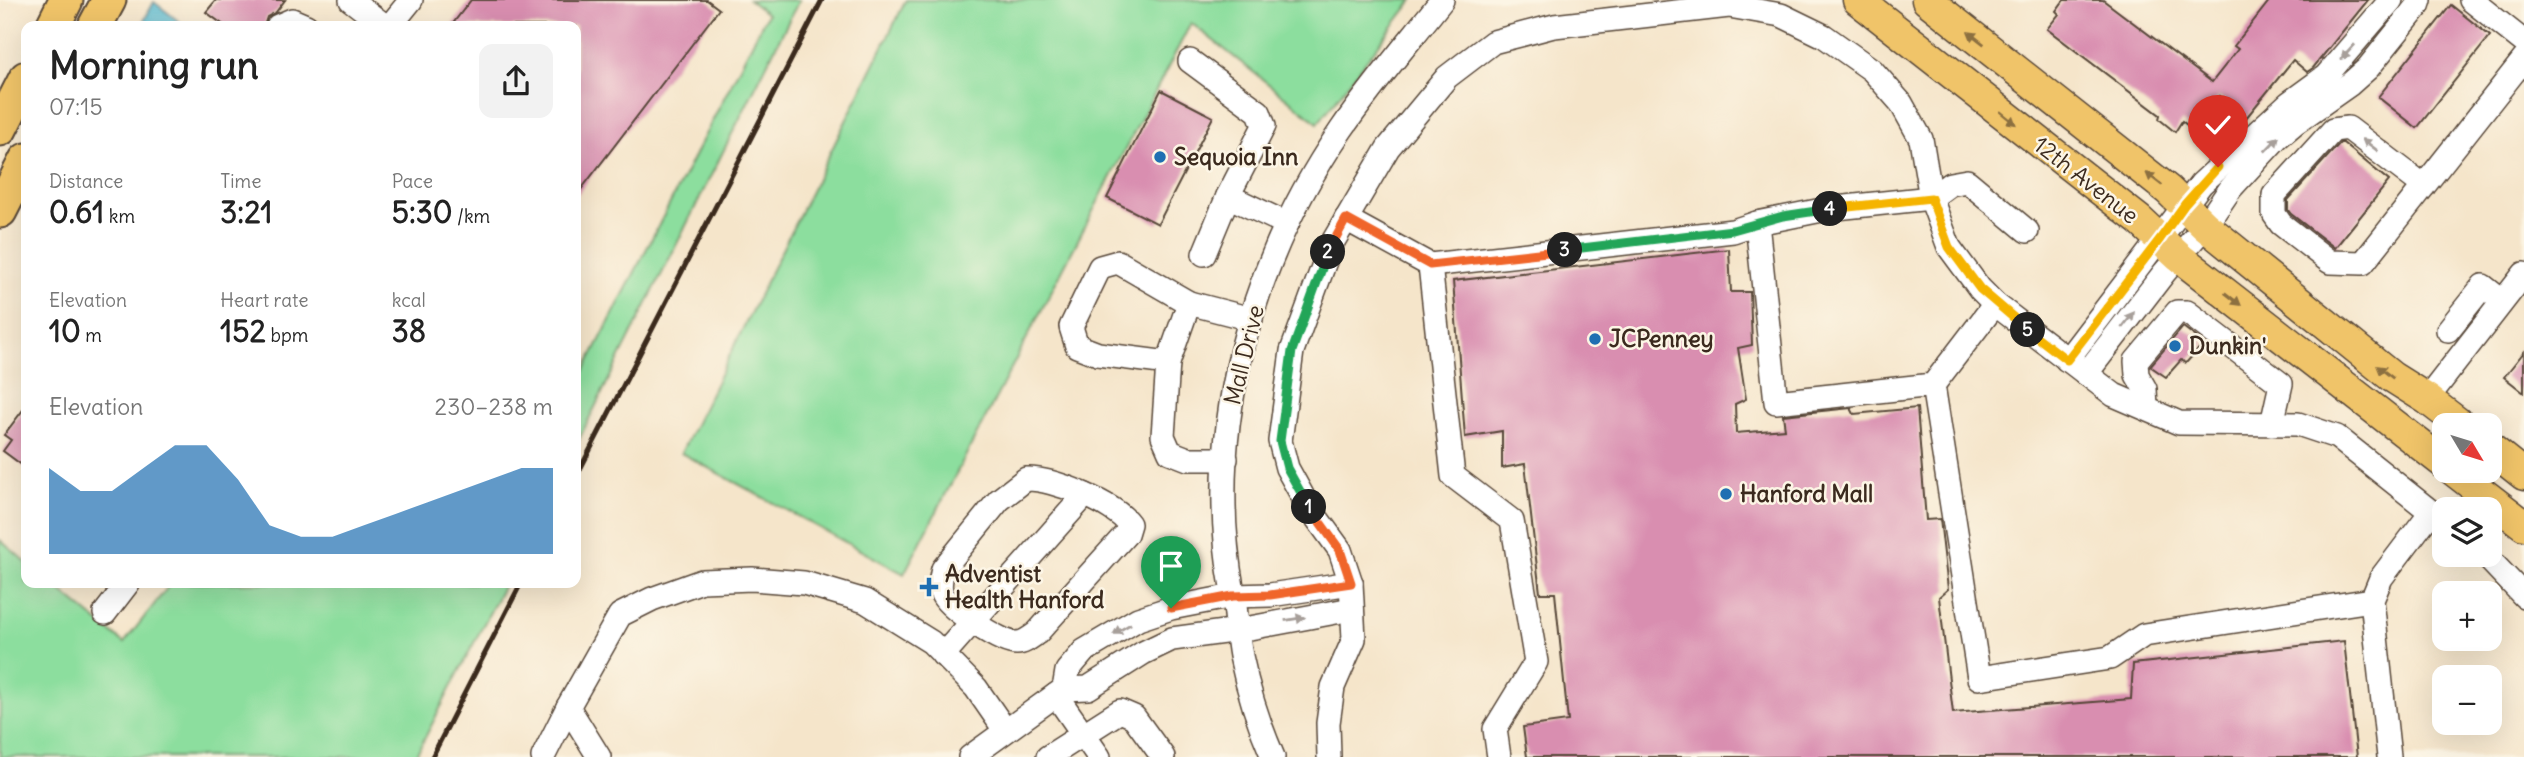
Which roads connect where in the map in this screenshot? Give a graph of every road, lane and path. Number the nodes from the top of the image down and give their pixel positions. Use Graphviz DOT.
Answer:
graph roads {
  1 [pos="66,0"];
  2 [pos="109,0"];
  3 [pos="351,0"];
  4 [pos="411,0"];
  5 [pos="1441,0"];
  6 [pos="1858,0"];
  7 [pos="1927,0"];
  8 [pos="2391,0"];
  9 [pos="2420,0"];
  10 [pos="2471,0"];
  11 [pos="56,21"];
  12 [pos="98,21"];
  13 [pos="378,21"];
  14 [pos="394,21"];
  15 [pos="2524,43"];
  16 [pos="2524,59"];
  17 [pos="1190,61"];
  18 [pos="21,88"];
  19 [pos="0,129"];
  20 [pos="21,170"];
  21 [pos="2424,186"];
  22 [pos="1228,196"];
  23 [pos="1931,198"];
  24 [pos="2185,204"];
  25 [pos="0,211"];
  26 [pos="1346,219"];
  27 [pos="1757,223"];
  28 [pos="1287,224"];
  29 [pos="2205,226"];
  30 [pos="2027,232"];
  31 [pos="2170,248"];
  32 [pos="1204,254"];
  33 [pos="1430,265"];
  34 [pos="2524,274"];
  35 [pos="2502,301"];
  36 [pos="1189,303"];
  37 [pos="1996,304"];
  38 [pos="1251,319"];
  39 [pos="2448,330"];
  40 [pos="2067,360"];
  41 [pos="1168,363"];
  42 [pos="2086,374"];
  43 [pos="1933,385"];
  44 [pos="2427,399"];
  45 [pos="2146,408"];
  46 [pos="2445,413"];
  47 [pos="2272,424"];
  48 [pos="2432,454"];
  49 [pos="2502,458"];
  50 [pos="1226,459"];
  51 [pos="2524,475"];
  52 [pos="2469,483"];
  53 [pos="1085,495"];
  54 [pos="2432,512"];
  55 [pos="2432,523"];
  56 [pos="2524,526"];
  57 [pos="2496,567"];
  58 [pos="1351,583"];
  59 [pos="124,588"];
  60 [pos="1233,596"];
  61 [pos="2524,596"];
  62 [pos="2372,600"];
  63 [pos="1352,610"];
  64 [pos="105,612"];
  65 [pos="972,622"];
  66 [pos="1239,630"];
  67 [pos="943,655"];
  68 [pos="1060,692"];
  69 [pos="568,707"];
  70 [pos="1005,730"];
  71 [pos="1083,733"];
  72 [pos="543,757"];
  73 [pos="599,757"];
  74 [pos="970,757"];
  75 [pos="1048,757"];
  76 [pos="1099,757"];
  77 [pos="1163,757"];
  78 [pos="1273,757"];
  79 [pos="1329,757"];
  80 [pos="1499,757"];
  81 [pos="2389,757"];
  1 -- 11 [label="highway"];
  2 -- 12 [label="highway"];
  3 -- 13 [label="street"];
  4 -- 14 [label="street"];
  5 -- 28 [label="street, Mall Drive"];
  6 -- 31 [label="main road, 12th Avenue, one-way"];
  24 -- 7 [label="main road, 12th Avenue, one-way"];
  8 -- 24 [label="street, one-way"];
  29 -- 9 [label="street, one-way"];
  10 -- 15 [label="street"];
  16 -- 21 [label="street"];
  17 -- 22 [label="street"];
  18 -- 19 [label="highway"];
  20 -- 25 [label="highway"];
  21 -- 21 [label="street, one-way"];
  22 -- 28 [label="street"];
  22 -- 32 [label="street"];
  23 -- 26 [label="street"];
  23 -- 27 [label="street"];
  23 -- 30 [label="street"];
  23 -- 37 [label="street"];
  24 -- 29 [label="main road, 12th Avenue"];
  24 -- 31 [label="street"];
  26 -- 33 [label="street"];
  26 -- 58 [label="street"];
  27 -- 33 [label="street"];
  27 -- 43 [label="street"];
  28 -- 38 [label="street, Mall Drive"];
  29 -- 31 [label="street"];
  44 -- 29 [label="main road, 12th Avenue, one-way"];
  31 -- 40 [label="street"];
  42 -- 31 [label="street, one-way"];
  31 -- 48 [label="main road, 12th Avenue, one-way"];
  33 -- 80 [label="street"];
  34 -- 35 [label="street"];
  35 -- 39 [label="street"];
  35 -- 44 [label="street"];
  36 -- 38 [label="street"];
  36 -- 41 [label="street"];
  36 -- 41 [label="street"];
  37 -- 40 [label="street"];
  37 -- 43 [label="street"];
  38 -- 50 [label="street, Mall Drive"];
  40 -- 42 [label="street"];
  41 -- 50 [label="street"];
  42 -- 45 [label="street"];
  43 -- 62 [label="street"];
  44 -- 46 [label="main road, 12th Avenue"];
  45 -- 47 [label="street"];
  45 -- 47 [label="street"];
  47 -- 54 [label="street"];
  49 -- 51 [label="main road"];
  50 -- 60 [label="street, Mall Drive"];
  52 -- 56 [label="main road"];
  53 -- 65 [label="street"];
  53 -- 65 [label="street"];
  53 -- 65 [label="street"];
  55 -- 62 [label="street"];
  57 -- 61 [label="street"];
  58 -- 60 [label="street"];
  58 -- 63 [label="street"];
  59 -- 64 [label="street"];
  60 -- 66 [label="street, Mall Drive"];
  60 -- 68 [label="street, one-way"];
  62 -- 81 [label="street"];
  66 -- 63 [label="street, one-way"];
  63 -- 79 [label="street"];
  65 -- 67 [label="street"];
  66 -- 68 [label="street"];
  66 -- 78 [label="street, Mall Drive"];
  67 -- 69 [label="street"];
  67 -- 70 [label="street"];
  68 -- 70 [label="street"];
  68 -- 71 [label="street"];
  69 -- 72 [label="street"];
  69 -- 73 [label="street"];
  70 -- 74 [label="street"];
  71 -- 75 [label="street"];
  71 -- 76 [label="street"];
  71 -- 77 [label="street"];
}
